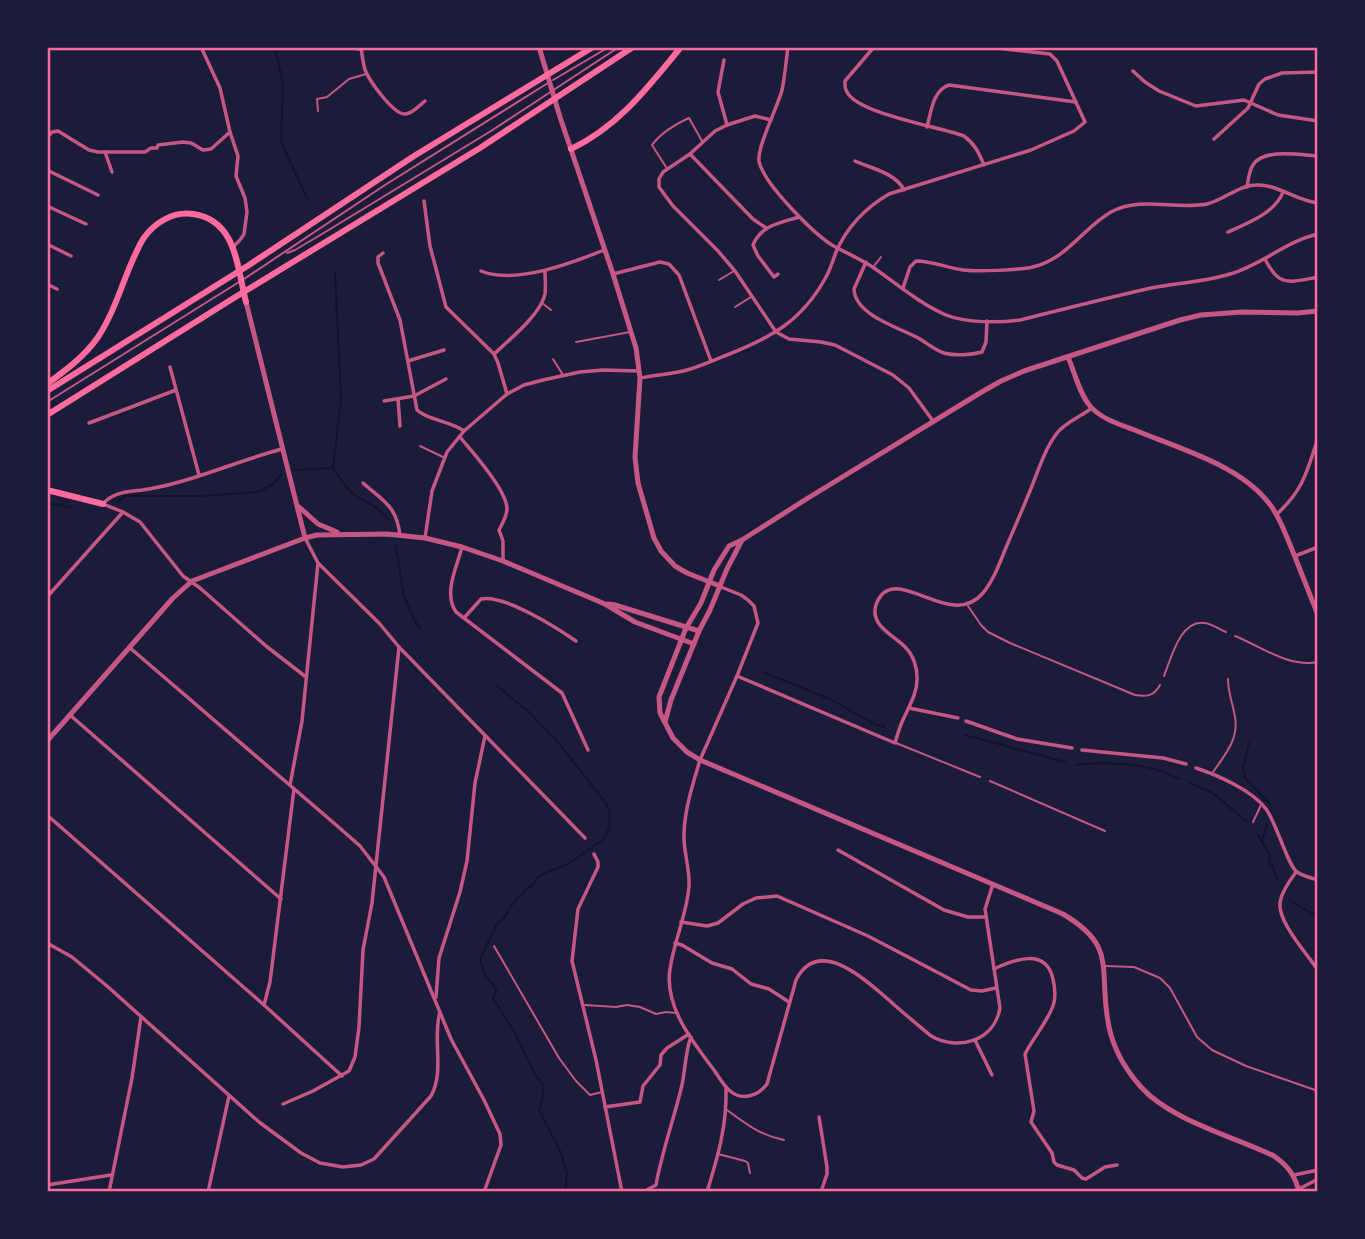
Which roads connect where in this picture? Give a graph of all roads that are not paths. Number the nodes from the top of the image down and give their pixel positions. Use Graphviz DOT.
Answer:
graph roads {
  1 [pos="201,47"];
  2 [pos="345,47"];
  3 [pos="593,47"];
  4 [pos="608,47"];
  5 [pos="619,47"];
  6 [pos="633,47"];
  7 [pos="681,47"];
  8 [pos="788,47"];
  9 [pos="874,47"];
  10 [pos="988,47"];
  11 [pos="361,48"];
  12 [pos="540,50"];
  13 [pos="724,60"];
  14 [pos="1133,71"];
  15 [pos="1318,72"];
  16 [pos="367,74"];
  17 [pos="425,101"];
  18 [pos="1076,102"];
  19 [pos="1251,102"];
  20 [pos="318,111"];
  21 [pos="771,120"];
  22 [pos="1318,121"];
  23 [pos="727,125"];
  24 [pos="927,127"];
  25 [pos="230,132"];
  26 [pos="47,138"];
  27 [pos="1214,139"];
  28 [pos="703,142"];
  29 [pos="571,149"];
  30 [pos="105,152"];
  31 [pos="690,154"];
  32 [pos="1318,156"];
  33 [pos="855,161"];
  34 [pos="984,165"];
  35 [pos="667,169"];
  36 [pos="47,170"];
  37 [pos="112,172"];
  38 [pos="1247,187"];
  39 [pos="904,190"];
  40 [pos="1283,192"];
  41 [pos="98,195"];
  42 [pos="424,201"];
  43 [pos="1318,203"];
  44 [pos="47,206"];
  45 [pos="799,217"];
  46 [pos="86,224"];
  47 [pos="766,228"];
  48 [pos="1228,232"];
  49 [pos="1318,234"];
  50 [pos="47,244"];
  51 [pos="233,247"];
  52 [pos="838,248"];
  53 [pos="604,250"];
  54 [pos="383,253"];
  55 [pos="283,254"];
  56 [pos="71,256"];
  57 [pos="881,257"];
  58 [pos="1265,259"];
  59 [pos="866,262"];
  60 [pos="873,267"];
  61 [pos="481,271"];
  62 [pos="545,271"];
  63 [pos="735,271"];
  64 [pos="613,274"];
  65 [pos="778,274"];
  66 [pos="1318,278"];
  67 [pos="719,280"];
  68 [pos="47,284"];
  69 [pos="902,288"];
  70 [pos="57,289"];
  71 [pos="752,296"];
  72 [pos="246,302"];
  73 [pos="541,303"];
  74 [pos="734,307"];
  75 [pos="551,310"];
  76 [pos="1318,311"];
  77 [pos="987,321"];
  78 [pos="630,332"];
  79 [pos="776,332"];
  80 [pos="576,342"];
  81 [pos="444,350"];
  82 [pos="494,354"];
  83 [pos="1068,357"];
  84 [pos="553,359"];
  85 [pos="408,361"];
  86 [pos="712,361"];
  87 [pos="170,367"];
  88 [pos="639,370"];
  89 [pos="564,376"];
  90 [pos="446,379"];
  91 [pos="640,379"];
  92 [pos="47,384"];
  93 [pos="177,390"];
  94 [pos="47,391"];
  95 [pos="507,394"];
  96 [pos="414,396"];
  97 [pos="398,399"];
  98 [pos="384,401"];
  99 [pos="47,402"];
  100 [pos="1091,408"];
  101 [pos="47,415"];
  102 [pos="933,421"];
  103 [pos="89,423"];
  104 [pos="400,426"];
  105 [pos="464,431"];
  106 [pos="459,436"];
  107 [pos="1318,438"];
  108 [pos="419,446"];
  109 [pos="284,449"];
  110 [pos="444,457"];
  111 [pos="199,475"];
  112 [pos="363,483"];
  113 [pos="47,491"];
  114 [pos="103,504"];
  115 [pos="297,505"];
  116 [pos="123,512"];
  117 [pos="1277,514"];
  118 [pos="342,534"];
  119 [pos="401,536"];
  120 [pos="305,538"];
  121 [pos="425,538"];
  122 [pos="742,540"];
  123 [pos="462,547"];
  124 [pos="1318,547"];
  125 [pos="1295,555"];
  126 [pos="503,561"];
  127 [pos="318,563"];
  128 [pos="192,581"];
  129 [pos="708,582"];
  130 [pos="720,586"];
  131 [pos="47,597"];
  132 [pos="605,604"];
  133 [pos="967,605"];
  134 [pos="1318,615"];
  135 [pos="464,618"];
  136 [pos="686,628"];
  137 [pos="699,631"];
  138 [pos="1226,632"];
  139 [pos="1235,636"];
  140 [pos="681,639"];
  141 [pos="576,641"];
  142 [pos="694,644"];
  143 [pos="129,647"];
  144 [pos="399,647"];
  145 [pos="1318,662"];
  146 [pos="737,676"];
  147 [pos="1164,676"];
  148 [pos="306,677"];
  149 [pos="1228,679"];
  150 [pos="1160,685"];
  151 [pos="909,708"];
  152 [pos="70,715"];
  153 [pos="958,718"];
  154 [pos="966,720"];
  155 [pos="665,722"];
  156 [pos="485,736"];
  157 [pos="47,741"];
  158 [pos="895,743"];
  159 [pos="1072,748"];
  160 [pos="588,750"];
  161 [pos="1082,750"];
  162 [pos="700,760"];
  163 [pos="1186,764"];
  164 [pos="1196,768"];
  165 [pos="1212,773"];
  166 [pos="980,777"];
  167 [pos="989,781"];
  168 [pos="290,785"];
  169 [pos="294,789"];
  170 [pos="1262,804"];
  171 [pos="47,816"];
  172 [pos="1253,822"];
  173 [pos="1105,831"];
  174 [pos="585,838"];
  175 [pos="838,850"];
  176 [pos="594,854"];
  177 [pos="376,867"];
  178 [pos="1296,872"];
  179 [pos="1318,880"];
  180 [pos="993,884"];
  181 [pos="281,899"];
  182 [pos="986,917"];
  183 [pos="681,922"];
  184 [pos="47,943"];
  185 [pos="675,943"];
  186 [pos="494,946"];
  187 [pos="1104,966"];
  188 [pos="994,969"];
  189 [pos="1318,970"];
  190 [pos="996,988"];
  191 [pos="436,1000"];
  192 [pos="789,1002"];
  193 [pos="264,1004"];
  194 [pos="582,1005"];
  195 [pos="440,1012"];
  196 [pos="677,1013"];
  197 [pos="141,1017"];
  198 [pos="690,1035"];
  199 [pos="975,1040"];
  200 [pos="992,1075"];
  201 [pos="342,1076"];
  202 [pos="726,1087"];
  203 [pos="1318,1091"];
  204 [pos="603,1092"];
  205 [pos="229,1096"];
  206 [pos="282,1104"];
  207 [pos="606,1107"];
  208 [pos="727,1110"];
  209 [pos="819,1117"];
  210 [pos="784,1140"];
  211 [pos="718,1154"];
  212 [pos="1117,1165"];
  213 [pos="1318,1170"];
  214 [pos="750,1172"];
  215 [pos="111,1175"];
  216 [pos="1294,1175"];
  217 [pos="1318,1179"];
  218 [pos="47,1185"];
  219 [pos="1299,1190"];
  220 [pos="109,1192"];
  221 [pos="208,1192"];
  222 [pos="484,1192"];
  223 [pos="622,1192"];
  224 [pos="643,1192"];
  225 [pos="707,1192"];
  226 [pos="821,1192"];
  1 -- 25 [label="street"];
  2 -- 11 [label="lane"];
  3 -- 94 [label="main road"];
  4 -- 55 [label="lane"];
  5 -- 55 [label="lane"];
  6 -- 101 [label="main road"];
  7 -- 29 [label="main road"];
  8 -- 21 [label="street"];
  9 -- 24 [label="street"];
  10 -- 18 [label="street"];
  11 -- 16 [label="street"];
  12 -- 29 [label="street"];
  13 -- 23 [label="street"];
  14 -- 19 [label="street"];
  15 -- 19 [label="street"];
  16 -- 17 [label="street"];
  16 -- 20 [label="lane"];
  18 -- 24 [label="street"];
  18 -- 34 [label="street"];
  19 -- 22 [label="street"];
  19 -- 27 [label="street"];
  21 -- 23 [label="street"];
  21 -- 45 [label="street"];
  23 -- 28 [label="street"];
  24 -- 34 [label="street"];
  25 -- 30 [label="street"];
  25 -- 51 [label="street"];
  26 -- 30 [label="street"];
  28 -- 31 [label="street"];
  28 -- 35 [label="lane"];
  29 -- 53 [label="street"];
  30 -- 37 [label="street"];
  31 -- 35 [label="street"];
  31 -- 47 [label="street"];
  32 -- 38 [label="street"];
  33 -- 39 [label="street"];
  34 -- 39 [label="street"];
  35 -- 63 [label="street"];
  36 -- 41 [label="street"];
  38 -- 40 [label="street"];
  38 -- 69 [label="street"];
  39 -- 52 [label="street"];
  40 -- 43 [label="street"];
  40 -- 48 [label="street"];
  42 -- 82 [label="street"];
  44 -- 46 [label="street"];
  45 -- 47 [label="street"];
  45 -- 52 [label="street"];
  47 -- 65 [label="street"];
  49 -- 58 [label="street"];
  50 -- 56 [label="street"];
  51 -- 72 [label="main road"];
  51 -- 92 [label="main road"];
  52 -- 59 [label="street"];
  52 -- 79 [label="street"];
  53 -- 62 [label="street"];
  53 -- 64 [label="street"];
  54 -- 85 [label="street"];
  55 -- 99 [label="lane"];
  57 -- 60 [label="lane"];
  58 -- 66 [label="street"];
  58 -- 77 [label="street"];
  59 -- 60 [label="street"];
  59 -- 77 [label="street"];
  60 -- 69 [label="street"];
  61 -- 62 [label="street"];
  62 -- 73 [label="street"];
  63 -- 67 [label="lane"];
  63 -- 71 [label="street"];
  64 -- 78 [label="street"];
  64 -- 86 [label="street"];
  68 -- 70 [label="street"];
  69 -- 77 [label="street"];
  71 -- 74 [label="lane"];
  71 -- 79 [label="street"];
  72 -- 109 [label="street"];
  73 -- 75 [label="lane"];
  73 -- 82 [label="street"];
  76 -- 83 [label="street"];
  78 -- 80 [label="lane"];
  78 -- 88 [label="street"];
  79 -- 86 [label="street"];
  79 -- 102 [label="street"];
  81 -- 85 [label="street"];
  82 -- 95 [label="street"];
  83 -- 100 [label="street"];
  83 -- 102 [label="street"];
  84 -- 89 [label="lane"];
  85 -- 96 [label="street"];
  86 -- 91 [label="street"];
  87 -- 93 [label="street"];
  88 -- 89 [label="street"];
  88 -- 91 [label="street"];
  89 -- 95 [label="street"];
  90 -- 96 [label="street"];
  91 -- 129 [label="street"];
  93 -- 103 [label="street"];
  93 -- 111 [label="street"];
  95 -- 105 [label="street"];
  96 -- 97 [label="street"];
  96 -- 105 [label="street"];
  97 -- 98 [label="street"];
  97 -- 104 [label="street"];
  100 -- 117 [label="street"];
  100 -- 133 [label="street"];
  102 -- 122 [label="street"];
  105 -- 106 [label="street"];
  106 -- 110 [label="street"];
  106 -- 126 [label="street"];
  107 -- 117 [label="street"];
  108 -- 110 [label="lane"];
  109 -- 111 [label="street"];
  109 -- 115 [label="street"];
  110 -- 121 [label="street"];
  111 -- 114 [label="street"];
  112 -- 119 [label="street"];
  113 -- 114 [label="main road"];
  114 -- 116 [label="street"];
  115 -- 118 [label="street"];
  115 -- 120 [label="street"];
  116 -- 128 [label="street"];
  116 -- 131 [label="street"];
  117 -- 125 [label="street"];
  118 -- 119 [label="street"];
  118 -- 120 [label="street"];
  119 -- 121 [label="street"];
  120 -- 127 [label="street"];
  120 -- 128 [label="street"];
  121 -- 123 [label="street"];
  122 -- 129 [label="street"];
  122 -- 130 [label="street"];
  123 -- 126 [label="street"];
  123 -- 135 [label="street"];
  124 -- 125 [label="street"];
  125 -- 134 [label="street"];
  126 -- 132 [label="street"];
  127 -- 144 [label="street"];
  127 -- 148 [label="street"];
  128 -- 143 [label="street"];
  128 -- 148 [label="street"];
  129 -- 130 [label="street"];
  129 -- 136 [label="street"];
  130 -- 137 [label="street"];
  130 -- 146 [label="street"];
  132 -- 136 [label="street"];
  132 -- 140 [label="street"];
  133 -- 150 [label="lane"];
  133 -- 151 [label="street"];
  135 -- 141 [label="street"];
  135 -- 160 [label="street"];
  136 -- 137 [label="street"];
  136 -- 140 [label="street"];
  137 -- 142 [label="street"];
  138 -- 147 [label="lane"];
  139 -- 145 [label="lane"];
  140 -- 142 [label="street"];
  140 -- 155 [label="street"];
  142 -- 155 [label="street"];
  143 -- 152 [label="street"];
  143 -- 168 [label="street"];
  144 -- 156 [label="street"];
  144 -- 177 [label="street"];
  146 -- 158 [label="street"];
  146 -- 162 [label="street"];
  148 -- 168 [label="street"];
  149 -- 165 [label="lane"];
  151 -- 153 [label="street"];
  151 -- 158 [label="street"];
  152 -- 157 [label="street"];
  152 -- 181 [label="street"];
  154 -- 159 [label="street"];
  155 -- 162 [label="street"];
  156 -- 174 [label="street"];
  156 -- 191 [label="street"];
  158 -- 166 [label="lane"];
  161 -- 163 [label="street"];
  162 -- 180 [label="street"];
  162 -- 183 [label="street"];
  164 -- 165 [label="street"];
  165 -- 170 [label="street"];
  167 -- 173 [label="lane"];
  168 -- 169 [label="street"];
  169 -- 177 [label="street"];
  169 -- 181 [label="street"];
  170 -- 172 [label="lane"];
  170 -- 178 [label="street"];
  171 -- 193 [label="street"];
  175 -- 182 [label="street"];
  176 -- 194 [label="street"];
  177 -- 191 [label="street"];
  177 -- 201 [label="street"];
  178 -- 179 [label="street"];
  178 -- 189 [label="street"];
  180 -- 182 [label="street"];
  180 -- 187 [label="street"];
  181 -- 193 [label="street"];
  182 -- 188 [label="street"];
  183 -- 185 [label="street"];
  183 -- 190 [label="street"];
  184 -- 197 [label="street"];
  185 -- 192 [label="street"];
  185 -- 196 [label="street"];
  186 -- 204 [label="lane"];
  187 -- 203 [label="lane"];
  187 -- 216 [label="street"];
  188 -- 190 [label="street"];
  188 -- 212 [label="street"];
  190 -- 199 [label="street"];
  191 -- 195 [label="street"];
  192 -- 199 [label="street"];
  192 -- 202 [label="street"];
  193 -- 201 [label="street"];
  194 -- 196 [label="lane"];
  194 -- 204 [label="street"];
  195 -- 205 [label="street"];
  195 -- 222 [label="street"];
  196 -- 198 [label="street"];
  197 -- 205 [label="street"];
  197 -- 215 [label="street"];
  198 -- 202 [label="street"];
  198 -- 207 [label="street"];
  198 -- 224 [label="street"];
  199 -- 200 [label="street"];
  201 -- 206 [label="street"];
  202 -- 208 [label="street"];
  204 -- 207 [label="street"];
  205 -- 221 [label="street"];
  207 -- 223 [label="street"];
  208 -- 210 [label="lane"];
  208 -- 211 [label="street"];
  209 -- 226 [label="street"];
  211 -- 214 [label="lane"];
  211 -- 225 [label="street"];
  213 -- 216 [label="street"];
  215 -- 218 [label="street"];
  215 -- 220 [label="street"];
  216 -- 219 [label="street"];
  217 -- 219 [label="street"];
}
